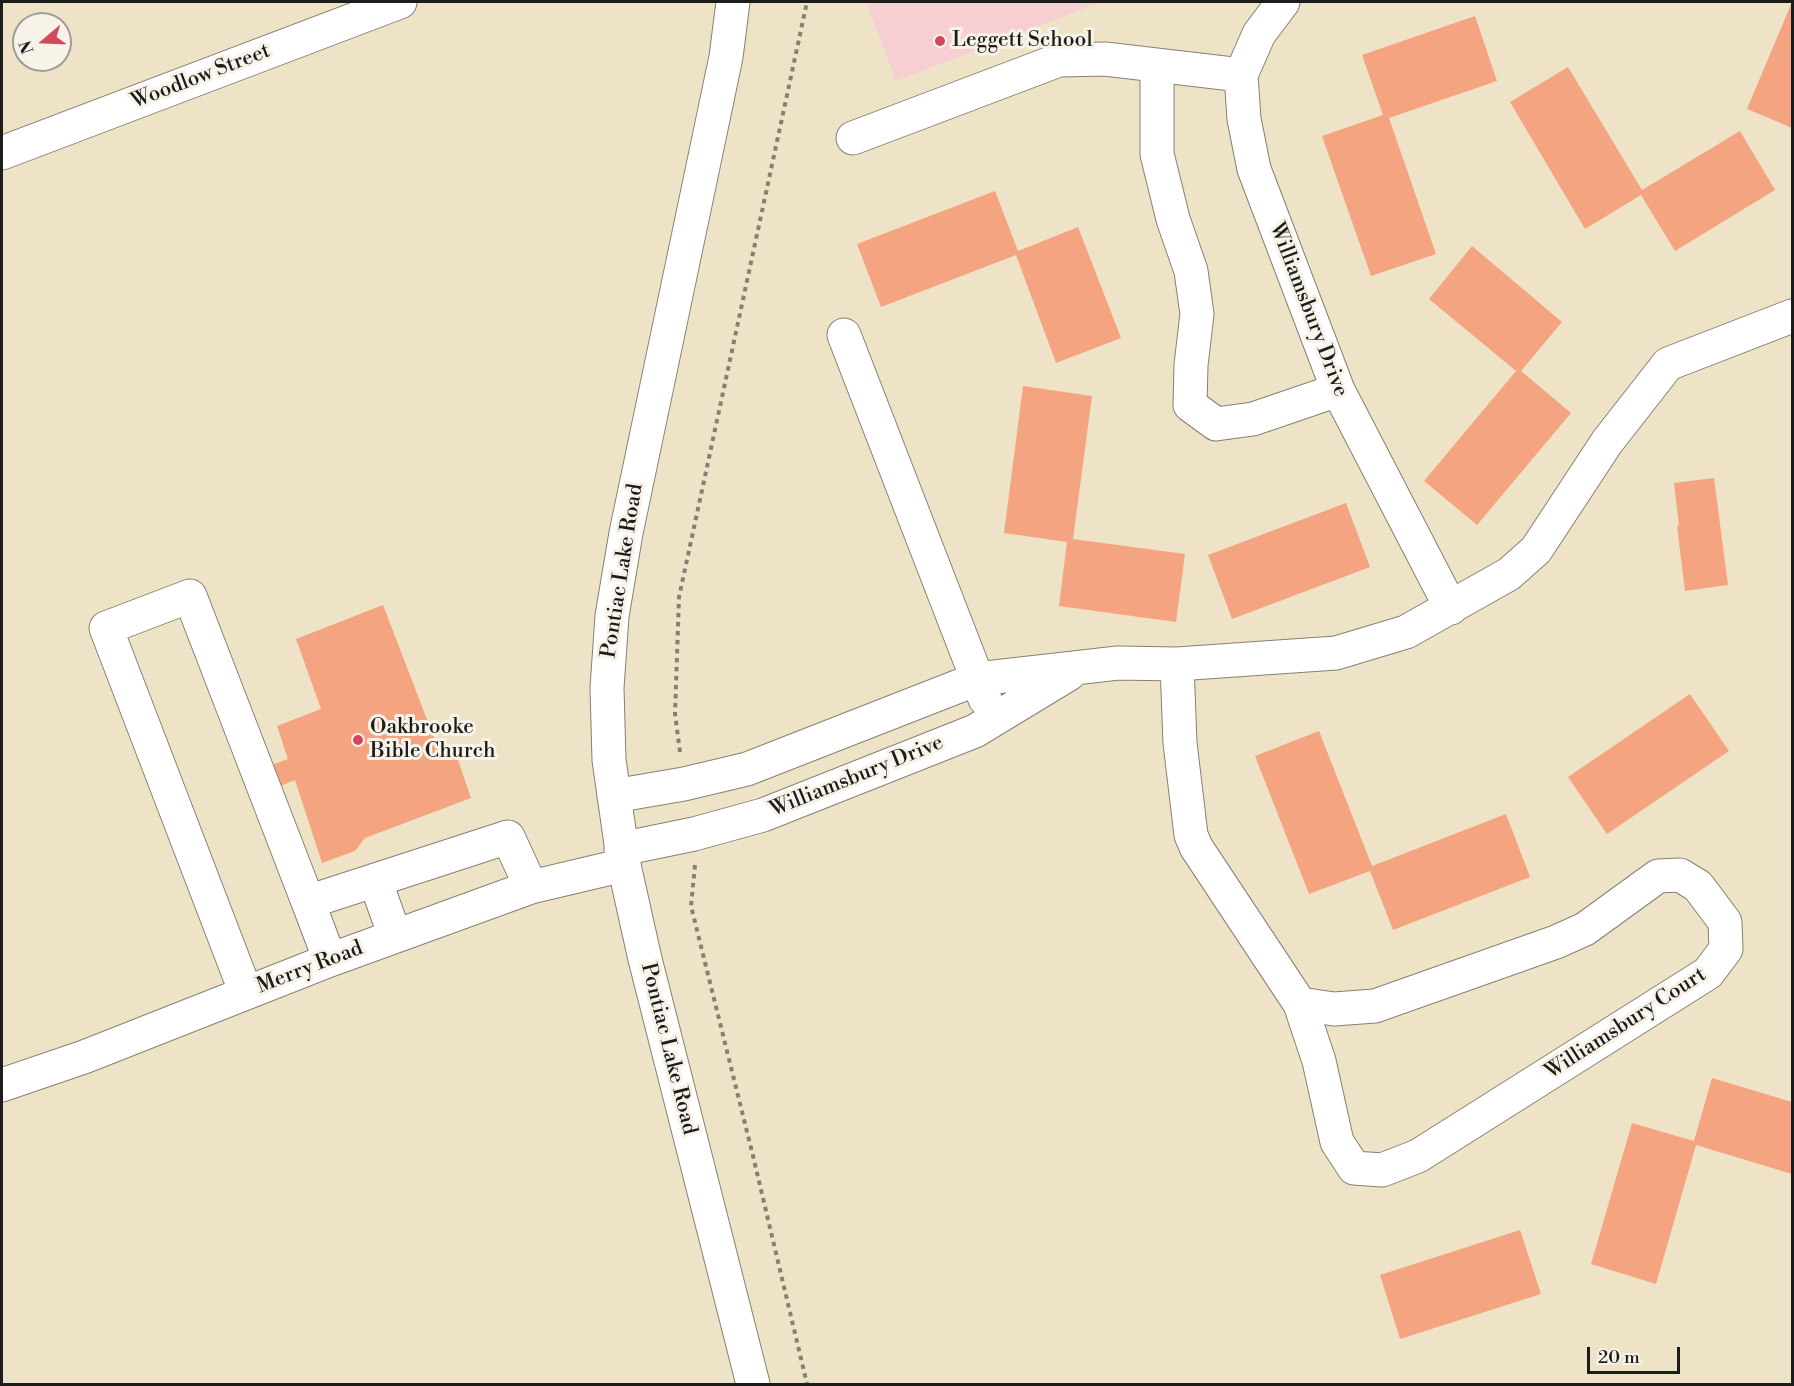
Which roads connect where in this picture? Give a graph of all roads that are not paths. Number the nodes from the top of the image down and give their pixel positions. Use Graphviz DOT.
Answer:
graph roads {
  1 [pos="400,2"];
  2 [pos="733,2"];
  3 [pos="1283,2"];
  4 [pos="1157,65"];
  5 [pos="1241,75"];
  6 [pos="853,138"];
  7 [pos="2,153"];
  8 [pos="1792,316"];
  9 [pos="844,335"];
  10 [pos="1338,390"];
  11 [pos="1451,608"];
  12 [pos="1178,664"];
  13 [pos="1078,668"];
  14 [pos="977,679"];
  15 [pos="993,720"];
  16 [pos="614,796"];
  17 [pos="622,857"];
  18 [pos="375,880"];
  19 [pos="531,887"];
  20 [pos="308,902"];
  21 [pos="395,936"];
  22 [pos="330,960"];
  23 [pos="246,993"];
  24 [pos="1300,1004"];
  25 [pos="2,1085"];
  26 [pos="753,1384"];
  1 -- 7 [label="street, Woodlow Street"];
  2 -- 16 [label="street, Pontiac Lake Road"];
  3 -- 5 [label="street, Williamsbury Drive"];
  4 -- 5 [label="street"];
  4 -- 6 [label="street"];
  4 -- 10 [label="street"];
  5 -- 10 [label="street, Williamsbury Drive"];
  8 -- 11 [label="street, Williamsbury Drive"];
  9 -- 14 [label="street"];
  10 -- 11 [label="street, Williamsbury Drive"];
  11 -- 12 [label="street, Williamsbury Drive"];
  12 -- 13 [label="street, Williamsbury Drive"];
  12 -- 24 [label="street, Williamsbury Court"];
  13 -- 14 [label="street, Williamsbury Drive"];
  13 -- 15 [label="street, Williamsbury Drive"];
  14 -- 15 [label="street"];
  14 -- 16 [label="street, Williamsbury Drive"];
  15 -- 17 [label="street, Williamsbury Drive"];
  16 -- 17 [label="street, Pontiac Lake Road"];
  17 -- 19 [label="street, Merry Road"];
  17 -- 26 [label="street, Pontiac Lake Road"];
  18 -- 19 [label="street"];
  18 -- 20 [label="street"];
  18 -- 21 [label="street"];
  19 -- 21 [label="street, Merry Road"];
  20 -- 22 [label="street"];
  20 -- 23 [label="street"];
  21 -- 22 [label="street, Merry Road"];
  22 -- 23 [label="street, Merry Road"];
  23 -- 25 [label="street, Merry Road"];
  24 -- 24 [label="street, Williamsbury Court"];
}
